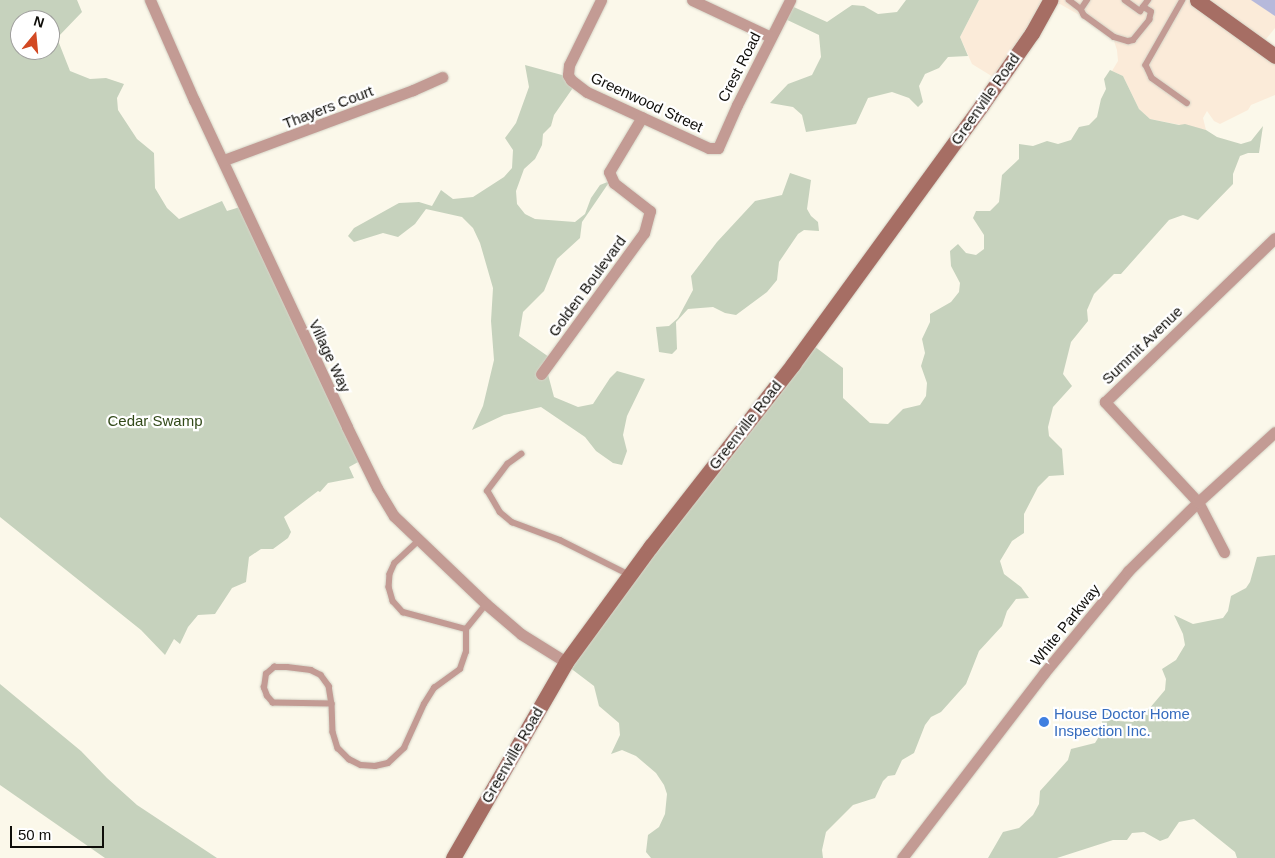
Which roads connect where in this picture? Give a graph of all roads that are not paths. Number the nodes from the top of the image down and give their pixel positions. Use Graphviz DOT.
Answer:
graph roads {
  1 [pos="150,0"];
  2 [pos="601,0"];
  3 [pos="692,0"];
  4 [pos="790,0"];
  5 [pos="1050,0"];
  6 [pos="1069,0"];
  7 [pos="1087,0"];
  8 [pos="1125,0"];
  9 [pos="1148,0"];
  10 [pos="1183,0"];
  11 [pos="1198,0"];
  12 [pos="1143,7"];
  13 [pos="1081,9"];
  14 [pos="771,37"];
  15 [pos="1275,56"];
  16 [pos="442,77"];
  17 [pos="1187,103"];
  18 [pos="642,117"];
  19 [pos="718,148"];
  20 [pos="224,160"];
  21 [pos="1275,238"];
  22 [pos="541,374"];
  23 [pos="1275,432"];
  24 [pos="522,454"];
  25 [pos="1198,502"];
  26 [pos="419,541"];
  27 [pos="1224,552"];
  28 [pos="630,575"];
  29 [pos="486,604"];
  30 [pos="466,628"];
  31 [pos="566,662"];
  32 [pos="332,704"];
  33 [pos="453,858"];
  34 [pos="902,858"];
  1 -- 20 [label="street, Village Way"];
  2 -- 18 [label="street, Greenwood Street"];
  3 -- 14 [label="street"];
  4 -- 14 [label="street, Crest Road"];
  5 -- 28 [label="main road, Greenville Road"];
  6 -- 13 [label="lane"];
  7 -- 13 [label="lane"];
  8 -- 12 [label="lane"];
  9 -- 12 [label="lane"];
  10 -- 17 [label="lane"];
  11 -- 15 [label="main road"];
  12 -- 13 [label="lane"];
  14 -- 19 [label="street, Crest Road"];
  16 -- 20 [label="street, Thayers Court"];
  18 -- 19 [label="street, Greenwood Street"];
  18 -- 22 [label="street, Golden Boulevard"];
  20 -- 26 [label="street, Village Way"];
  21 -- 25 [label="street, Summit Avenue"];
  23 -- 25 [label="street, White Parkway"];
  24 -- 28 [label="lane"];
  25 -- 27 [label="street, Summit Avenue"];
  25 -- 34 [label="street, White Parkway"];
  26 -- 29 [label="street, Village Way"];
  26 -- 30 [label="lane"];
  28 -- 31 [label="main road, Greenville Road"];
  29 -- 30 [label="lane"];
  29 -- 31 [label="street, Village Way"];
  30 -- 32 [label="lane"];
  31 -- 33 [label="main road, Greenville Road"];
  32 -- 32 [label="lane"];
}
